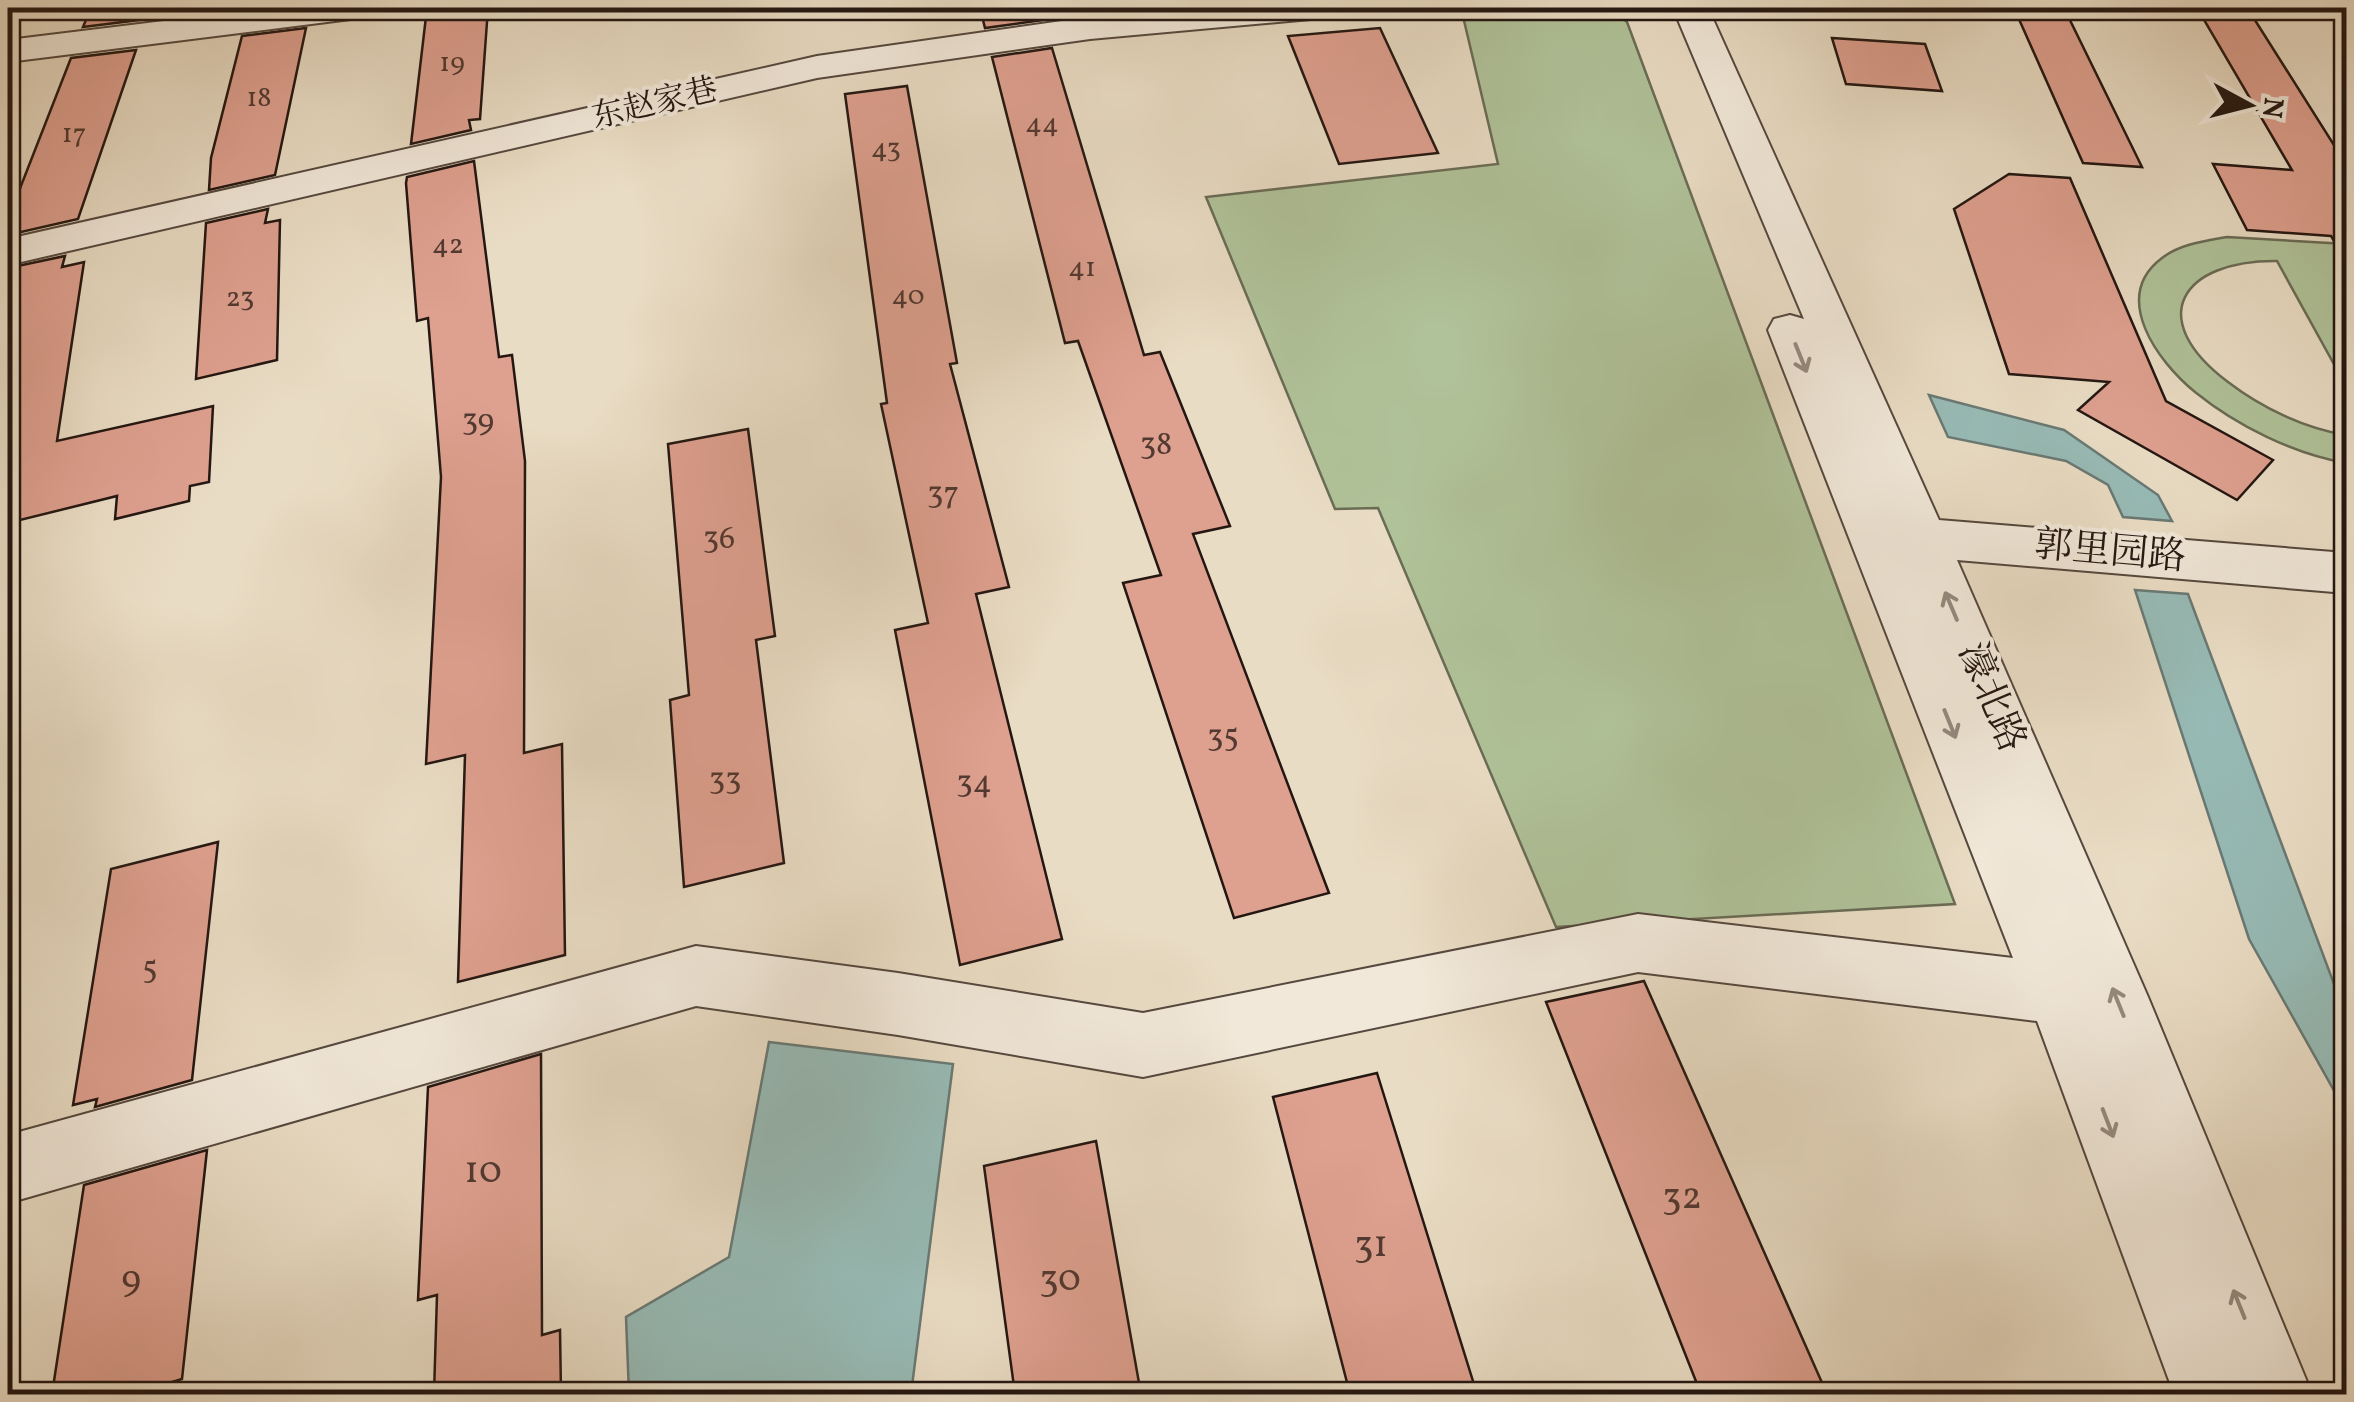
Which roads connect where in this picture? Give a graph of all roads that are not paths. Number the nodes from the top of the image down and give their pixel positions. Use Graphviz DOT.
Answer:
graph roads {
  1 [pos="352,8"];
  2 [pos="1311,8"];
  3 [pos="1660,8"];
  4 [pos="1690,8"];
  5 [pos="8,51"];
  6 [pos="8,252"];
  7 [pos="1897,536"];
  8 [pos="2346,573"];
  9 [pos="2060,993"];
  10 [pos="8,1170"];
  11 [pos="2211,1394"];
  12 [pos="2275,1394"];
  1 -- 5 [label="street"];
  2 -- 6 [label="street, 东赵家巷"];
  3 -- 7 [label="street, 濠北路, one-way"];
  4 -- 7 [label="street, 濠北路"];
  7 -- 8 [label="street, 郭里园路"];
  7 -- 9 [label="street, 濠北路, one-way"];
  12 -- 7 [label="street, 濠北路, one-way"];
  9 -- 10 [label="street"];
  9 -- 11 [label="street, 濠北路, one-way"];
}
